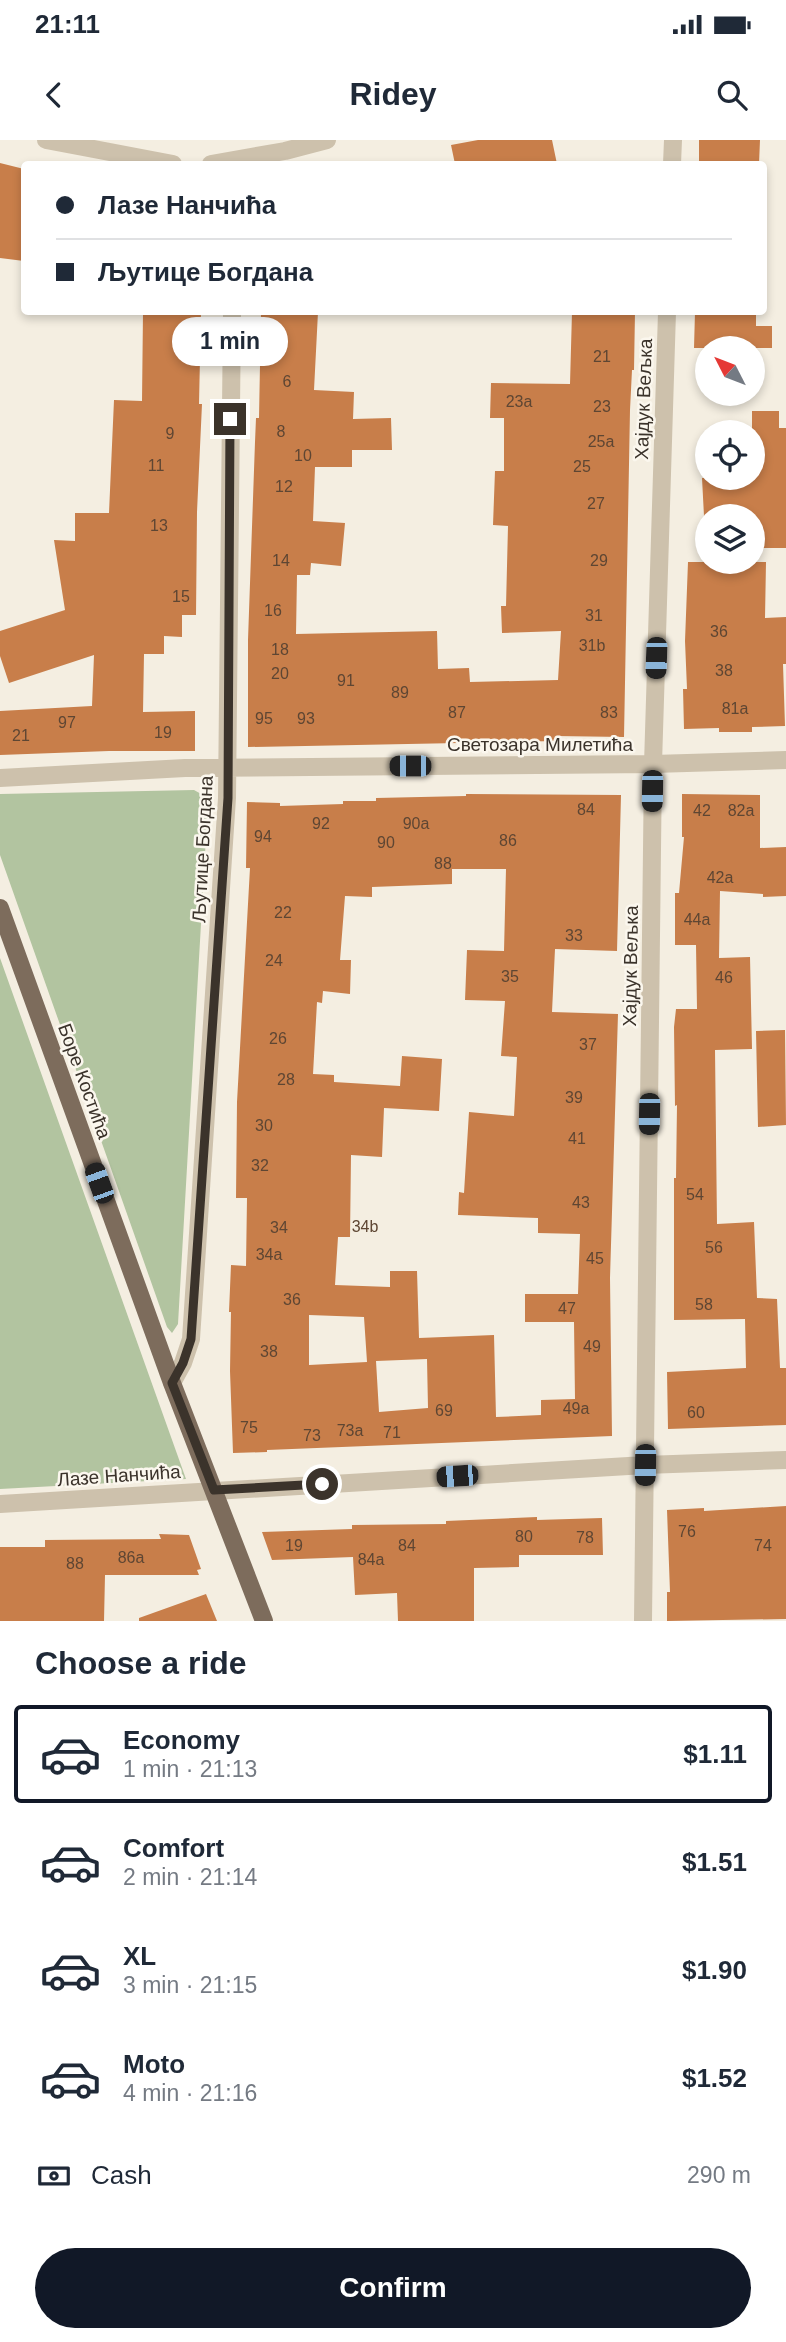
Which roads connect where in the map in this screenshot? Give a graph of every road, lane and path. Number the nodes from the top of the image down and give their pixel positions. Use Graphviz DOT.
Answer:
graph roads {
  1 [pos="46,140"];
  2 [pos="327,140"];
  3 [pos="673,140"];
  4 [pos="157,161"];
  5 [pos="241,161"];
  6 [pos="672,161"];
  7 [pos="232,315"];
  8 [pos="667,315"];
  9 [pos="786,760"];
  10 [pos="653,764"];
  11 [pos="227,768"];
  12 [pos="0,778"];
  13 [pos="0,908"];
  14 [pos="172,1383"];
  15 [pos="786,1460"];
  16 [pos="645,1465"];
  17 [pos="214,1490"];
  18 [pos="0,1504"];
  19 [pos="264,1621"];
  20 [pos="643,1621"];
  1 -- 4 [label="street"];
  2 -- 5 [label="street"];
  3 -- 6 [label="street"];
  7 -- 11 [label="street, Љутице Богдана"];
  8 -- 10 [label="street, Хајдук Вељка"];
  9 -- 10 [label="street, Светозара Милетића"];
  10 -- 11 [label="street, Светозара Милетића"];
  10 -- 16 [label="street, Хајдук Вељка"];
  11 -- 12 [label="street, Светозара Милетића"];
  11 -- 14 [label="street, Љутице Богдана"];
  13 -- 14 [label="main road, Боре Костића"];
  14 -- 17 [label="main road, Боре Костића"];
  15 -- 16 [label="street, Лазе Нанчића"];
  16 -- 17 [label="street, Лазе Нанчића"];
  16 -- 20 [label="street, Хајдук Вељка"];
  17 -- 18 [label="street, Лазе Нанчића"];
  17 -- 19 [label="main road, Боре Костића"];
}
